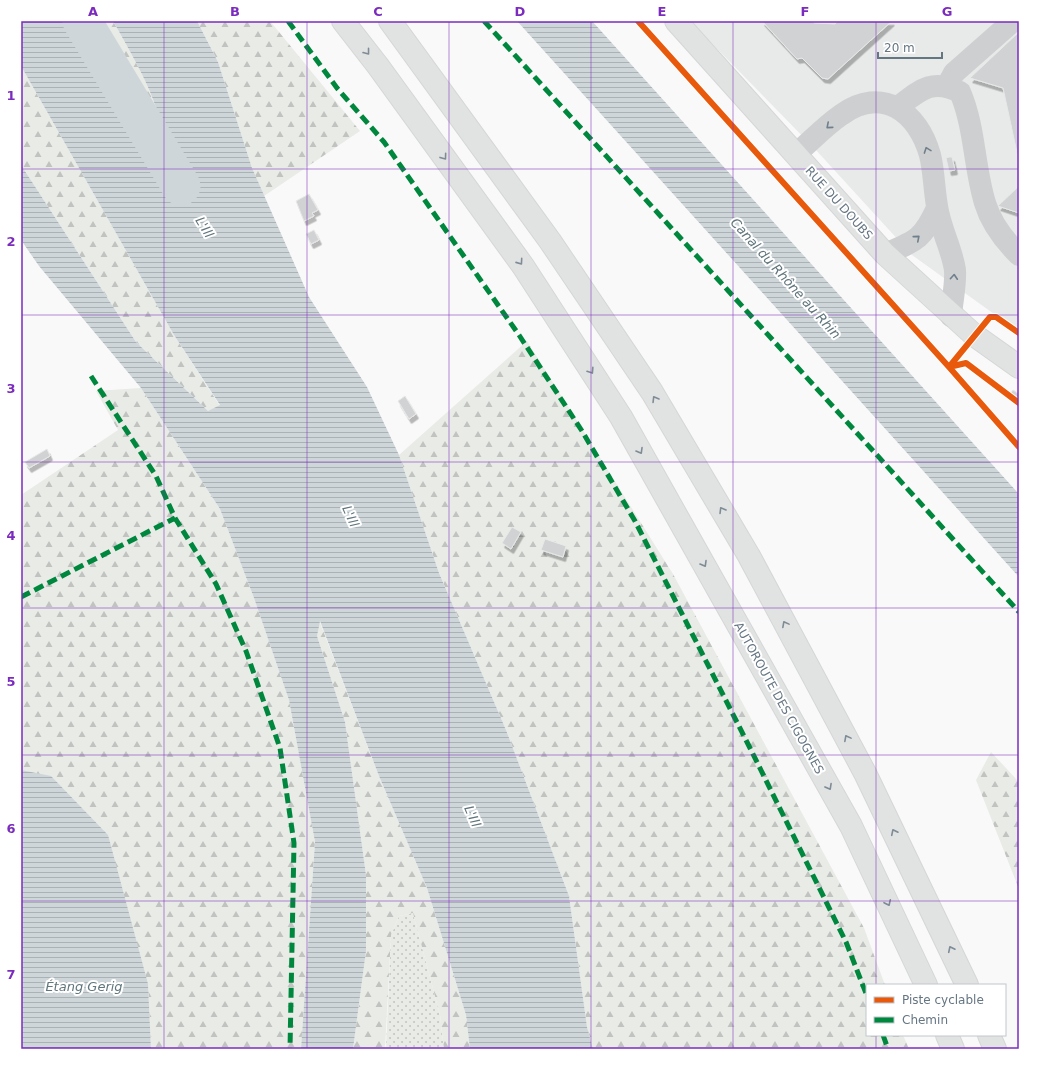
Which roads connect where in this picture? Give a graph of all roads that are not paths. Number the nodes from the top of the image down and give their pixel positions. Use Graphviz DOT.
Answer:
graph roads {
  1 [pos="343,21"];
  2 [pos="390,21"];
  3 [pos="676,21"];
  4 [pos="1013,21"];
  5 [pos="947,86"];
  6 [pos="898,107"];
  7 [pos="796,154"];
  8 [pos="937,208"];
  9 [pos="885,254"];
  10 [pos="1019,255"];
  11 [pos="951,316"];
  12 [pos="1019,367"];
  13 [pos="926,984"];
  14 [pos="967,984"];
  15 [pos="947,1036"];
  16 [pos="989,1036"];
  17 [pos="953,1049"];
  18 [pos="995,1049"];
  1 -- 13 [label="main road, AUTOROUTE DES CIGOGNES, one-way"];
  14 -- 2 [label="main road, one-way"];
  3 -- 7 [label="main road, RUE DU DOUBS"];
  4 -- 5 [label="lane"];
  5 -- 6 [label="lane"];
  5 -- 10 [label="lane"];
  6 -- 7 [label="lane, one-way"];
  8 -- 6 [label="lane, one-way"];
  7 -- 9 [label="main road, RUE DU DOUBS"];
  9 -- 8 [label="lane, one-way"];
  11 -- 8 [label="lane, one-way"];
  9 -- 11 [label="main road, RUE DU DOUBS"];
  11 -- 12 [label="main road, RUE DU DOUBS"];
  15 -- 17 [label="main road"];
  16 -- 18 [label="main road"];
}
